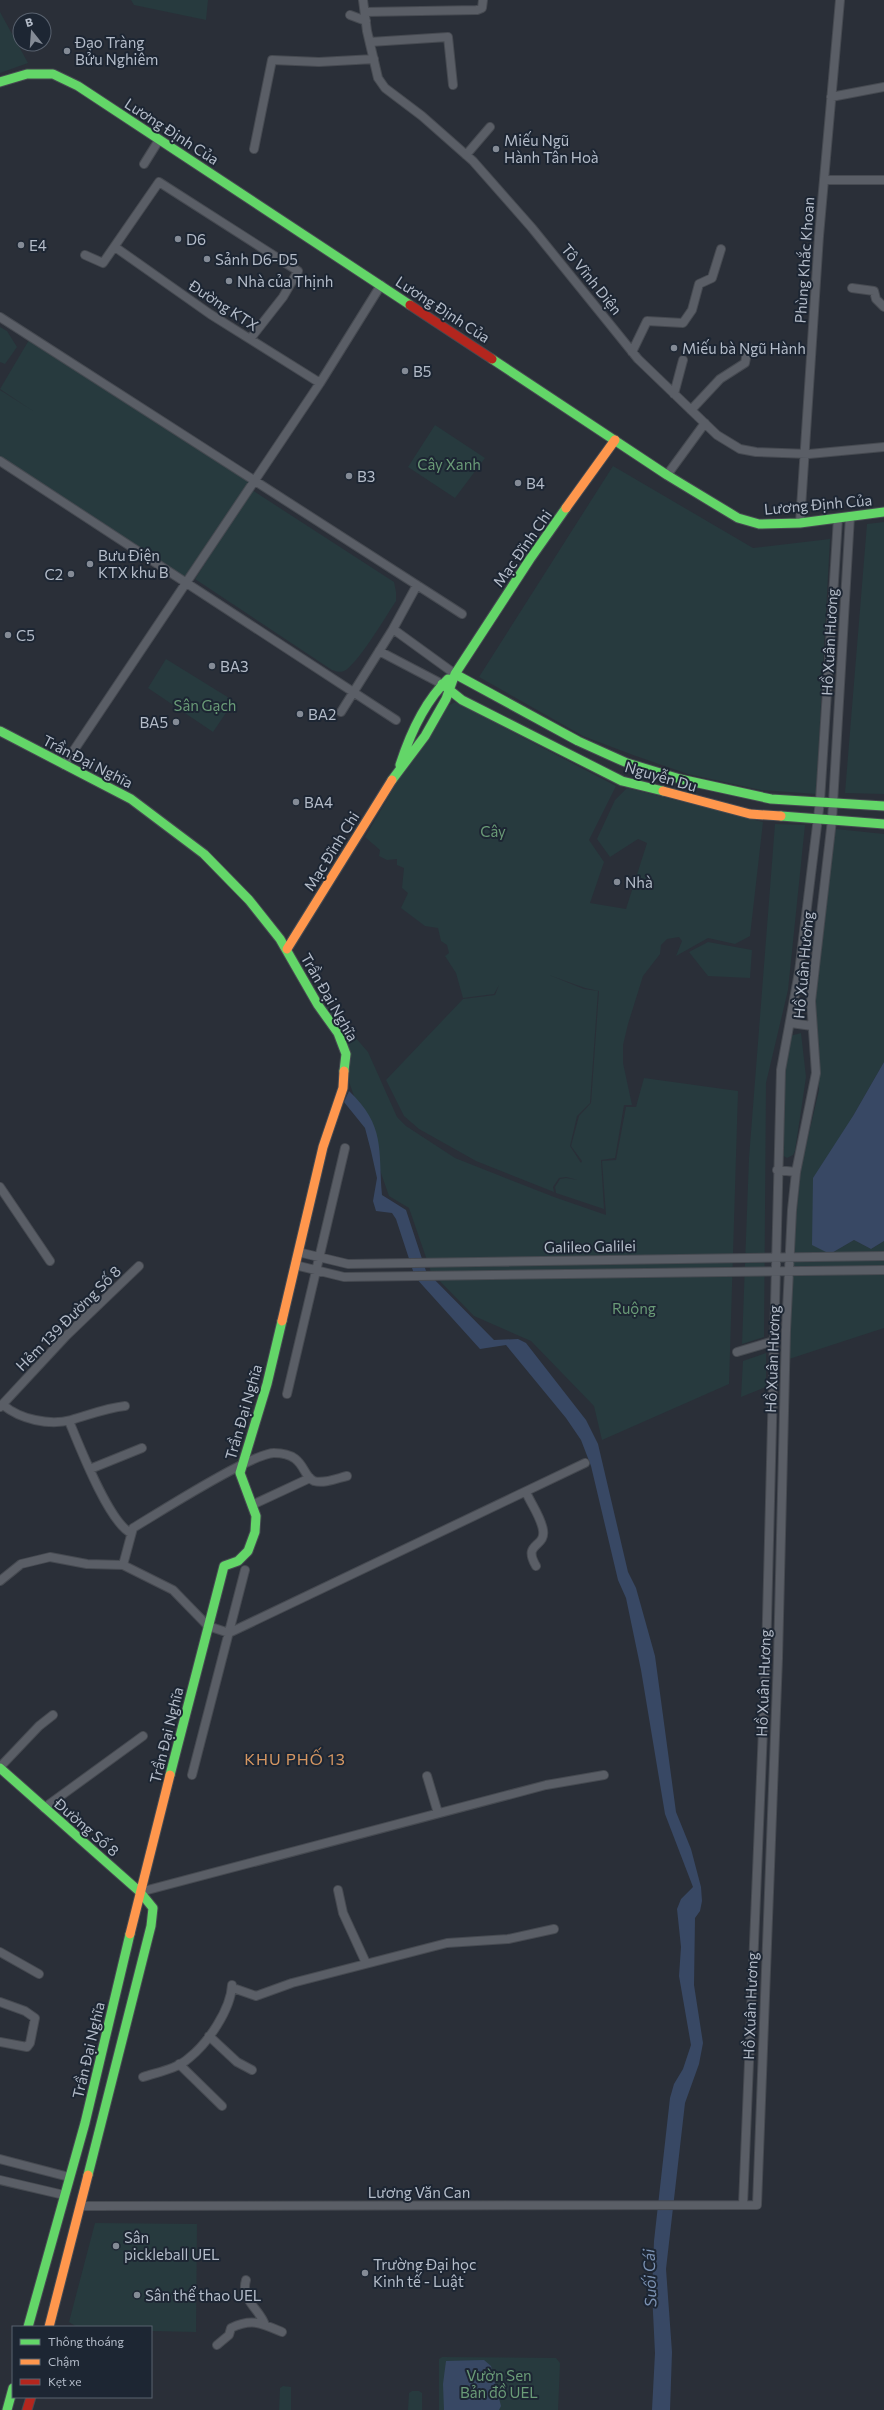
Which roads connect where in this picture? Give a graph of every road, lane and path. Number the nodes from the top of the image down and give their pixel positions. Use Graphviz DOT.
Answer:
graph roads {
  1 [pos="363,0"];
  2 [pos="483,0"];
  3 [pos="840,0"];
  4 [pos="365,12"];
  5 [pos="350,16"];
  6 [pos="366,21"];
  7 [pos="370,42"];
  8 [pos="374,59"];
  9 [pos="0,82"];
  10 [pos="453,85"];
  11 [pos="884,87"];
  12 [pos="831,97"];
  13 [pos="490,127"];
  14 [pos="159,140"];
  15 [pos="254,149"];
  16 [pos="466,155"];
  17 [pos="144,164"];
  18 [pos="824,180"];
  19 [pos="884,180"];
  20 [pos="115,247"];
  21 [pos="721,249"];
  22 [pos="85,255"];
  23 [pos="380,285"];
  24 [pos="852,288"];
  25 [pos="884,307"];
  26 [pos="0,318"];
  27 [pos="250,339"];
  28 [pos="748,347"];
  29 [pos="632,352"];
  30 [pos="683,360"];
  31 [pos="320,383"];
  32 [pos="674,394"];
  33 [pos="691,410"];
  34 [pos="705,424"];
  35 [pos="615,440"];
  36 [pos="884,447"];
  37 [pos="805,454"];
  38 [pos="0,461"];
  39 [pos="667,475"];
  40 [pos="255,480"];
  41 [pos="884,512"];
  42 [pos="850,516"];
  43 [pos="838,518"];
  44 [pos="800,523"];
  45 [pos="185,584"];
  46 [pos="417,585"];
  47 [pos="462,614"];
  48 [pos="393,629"];
  49 [pos="379,651"];
  50 [pos="455,674"];
  51 [pos="442,684"];
  52 [pos="451,689"];
  53 [pos="353,692"];
  54 [pos="341,712"];
  55 [pos="396,720"];
  56 [pos="0,731"];
  57 [pos="64,765"];
  58 [pos="399,768"];
  59 [pos="770,799"];
  60 [pos="820,802"];
  61 [pos="833,803"];
  62 [pos="884,806"];
  63 [pos="770,816"];
  64 [pos="818,819"];
  65 [pos="832,820"];
  66 [pos="884,824"];
  67 [pos="287,949"];
  68 [pos="791,1023"];
  69 [pos="812,1026"];
  70 [pos="345,1148"];
  71 [pos="777,1170"];
  72 [pos="796,1172"];
  73 [pos="0,1187"];
  74 [pos="298,1252"];
  75 [pos="775,1256"];
  76 [pos="790,1256"];
  77 [pos="884,1256"];
  78 [pos="319,1257"];
  79 [pos="50,1261"];
  80 [pos="358,1264"];
  81 [pos="295,1265"];
  82 [pos="139,1266"];
  83 [pos="316,1269"];
  84 [pos="884,1270"];
  85 [pos="789,1272"];
  86 [pos="775,1273"];
  87 [pos="358,1276"];
  88 [pos="774,1341"];
  89 [pos="737,1352"];
  90 [pos="286,1394"];
  91 [pos="2,1406"];
  92 [pos="125,1406"];
  93 [pos="69,1421"];
  94 [pos="142,1448"];
  95 [pos="244,1462"];
  96 [pos="584,1463"];
  97 [pos="90,1469"];
  98 [pos="347,1476"];
  99 [pos="310,1478"];
  100 [pos="526,1492"];
  101 [pos="252,1505"];
  102 [pos="131,1533"];
  103 [pos="123,1565"];
  104 [pos="536,1566"];
  105 [pos="245,1570"];
  106 [pos="0,1581"];
  107 [pos="208,1626"];
  108 [pos="229,1633"];
  109 [pos="766,1658"];
  110 [pos="778,1658"];
  111 [pos="53,1715"];
  112 [pos="143,1736"];
  113 [pos="0,1768"];
  114 [pos="604,1774"];
  115 [pos="192,1775"];
  116 [pos="427,1776"];
  117 [pos="44,1808"];
  118 [pos="438,1813"];
  119 [pos="338,1890"];
  120 [pos="140,1892"];
  121 [pos="153,1908"];
  122 [pos="554,1929"];
  123 [pos="0,1952"];
  124 [pos="366,1963"];
  125 [pos="39,1974"];
  126 [pos="0,2002"];
  127 [pos="209,2036"];
  128 [pos="0,2042"];
  129 [pos="179,2064"];
  130 [pos="252,2070"];
  131 [pos="143,2077"];
  132 [pos="222,2106"];
  133 [pos="82,2136"];
  134 [pos="98,2141"];
  135 [pos="0,2159"];
  136 [pos="69,2177"];
  137 [pos="0,2180"];
  138 [pos="64,2194"];
  139 [pos="743,2205"];
  140 [pos="757,2205"];
  141 [pos="81,2206"];
  142 [pos="246,2280"];
  143 [pos="265,2325"];
  144 [pos="28,2326"];
  145 [pos="49,2326"];
  146 [pos="282,2332"];
  147 [pos="217,2345"];
  148 [pos="12,2392"];
  149 [pos="31,2398"];
  150 [pos="7,2410"];
  151 [pos="27,2410"];
  1 -- 4 [label="street, Tô Vĩnh Diện"];
  2 -- 4 [label="street"];
  3 -- 12 [label="street, Phùng Khắc Khoan"];
  4 -- 6 [label="street, Tô Vĩnh Diện"];
  5 -- 6 [label="street"];
  6 -- 7 [label="street, Tô Vĩnh Diện"];
  7 -- 8 [label="street, Tô Vĩnh Diện"];
  7 -- 10 [label="street"];
  8 -- 15 [label="street"];
  8 -- 16 [label="street, Tô Vĩnh Diện"];
  9 -- 14 [label="street, Lương Định Của"];
  11 -- 12 [label="street"];
  12 -- 18 [label="street, Phùng Khắc Khoan"];
  13 -- 16 [label="street"];
  14 -- 17 [label="street"];
  14 -- 23 [label="street, Lương Định Của"];
  16 -- 29 [label="street, Tô Vĩnh Diện"];
  18 -- 19 [label="street"];
  18 -- 37 [label="street, Phùng Khắc Khoan"];
  20 -- 22 [label="street"];
  20 -- 27 [label="street, Đường KTX"];
  20 -- 27 [label="street"];
  21 -- 29 [label="street"];
  23 -- 31 [label="street"];
  23 -- 35 [label="street, Lương Định Của"];
  24 -- 25 [label="street"];
  26 -- 40 [label="street"];
  27 -- 31 [label="street, Đường KTX"];
  28 -- 33 [label="street"];
  29 -- 32 [label="street, Tô Vĩnh Diện"];
  30 -- 32 [label="street"];
  31 -- 40 [label="street"];
  32 -- 33 [label="street, Tô Vĩnh Diện"];
  33 -- 34 [label="street, Tô Vĩnh Diện"];
  34 -- 37 [label="street, Tô Vĩnh Diện"];
  34 -- 39 [label="street"];
  35 -- 39 [label="street, Lương Định Của"];
  35 -- 50 [label="street, Mạc Đĩnh Chi"];
  36 -- 37 [label="street, Tô Vĩnh Diện"];
  37 -- 44 [label="street, Phùng Khắc Khoan"];
  38 -- 45 [label="street"];
  39 -- 44 [label="street, Lương Định Của"];
  40 -- 45 [label="street"];
  40 -- 46 [label="street"];
  41 -- 42 [label="street, Lương Định Của"];
  42 -- 43 [label="street, Lương Định Của"];
  42 -- 61 [label="street, Hồ Xuân Hương"];
  43 -- 44 [label="street, Lương Định Của"];
  43 -- 60 [label="street, Hồ Xuân Hương"];
  45 -- 53 [label="street"];
  45 -- 57 [label="street"];
  46 -- 47 [label="street"];
  46 -- 48 [label="street"];
  48 -- 49 [label="street"];
  48 -- 50 [label="street"];
  49 -- 51 [label="street"];
  49 -- 53 [label="street"];
  50 -- 51 [label="street, Mạc Đĩnh Chi"];
  50 -- 52 [label="street, Mạc Đĩnh Chi"];
  50 -- 59 [label="street, Nguyễn Du"];
  51 -- 52 [label="street"];
  51 -- 58 [label="street, Mạc Đĩnh Chi"];
  52 -- 58 [label="street, Mạc Đĩnh Chi"];
  52 -- 63 [label="street, Nguyễn Du"];
  53 -- 54 [label="street"];
  53 -- 55 [label="street"];
  56 -- 57 [label="street, Trần Đại Nghĩa"];
  57 -- 67 [label="street, Trần Đại Nghĩa"];
  58 -- 67 [label="street, Mạc Đĩnh Chi"];
  59 -- 60 [label="street, Nguyễn Du"];
  59 -- 63 [label="street"];
  60 -- 61 [label="street, Nguyễn Du"];
  60 -- 64 [label="street, Hồ Xuân Hương"];
  61 -- 62 [label="street, Nguyễn Du"];
  61 -- 65 [label="street, Hồ Xuân Hương"];
  63 -- 64 [label="street, Nguyễn Du"];
  64 -- 65 [label="street, Nguyễn Du"];
  64 -- 68 [label="street, Hồ Xuân Hương"];
  65 -- 66 [label="street, Nguyễn Du"];
  65 -- 69 [label="street, Hồ Xuân Hương"];
  67 -- 74 [label="street, Trần Đại Nghĩa"];
  68 -- 69 [label="street"];
  68 -- 71 [label="street, Hồ Xuân Hương"];
  69 -- 72 [label="street, Hồ Xuân Hương"];
  70 -- 78 [label="street"];
  71 -- 72 [label="street"];
  71 -- 75 [label="street, Hồ Xuân Hương"];
  72 -- 76 [label="street, Hồ Xuân Hương"];
  73 -- 79 [label="street"];
  74 -- 78 [label="street, Galileo Galilei"];
  74 -- 81 [label="street, Trần Đại Nghĩa"];
  75 -- 76 [label="street, Galileo Galilei"];
  75 -- 80 [label="street, Galileo Galilei"];
  75 -- 86 [label="street, Hồ Xuân Hương"];
  76 -- 77 [label="street, Galileo Galilei"];
  76 -- 85 [label="street, Hồ Xuân Hương"];
  78 -- 80 [label="street, Galileo Galilei"];
  78 -- 83 [label="street"];
  80 -- 87 [label="street"];
  81 -- 83 [label="street, Galileo Galilei"];
  81 -- 95 [label="street, Trần Đại Nghĩa"];
  82 -- 91 [label="street, Hẻm 139 Đường Số 8"];
  83 -- 87 [label="street, Galileo Galilei"];
  83 -- 90 [label="street"];
  84 -- 85 [label="street, Galileo Galilei"];
  85 -- 86 [label="street, Galileo Galilei"];
  85 -- 110 [label="street, Hồ Xuân Hương"];
  86 -- 87 [label="street, Galileo Galilei"];
  86 -- 88 [label="street, Hồ Xuân Hương"];
  88 -- 89 [label="street"];
  88 -- 109 [label="street, Hồ Xuân Hương"];
  91 -- 93 [label="street"];
  92 -- 93 [label="street"];
  93 -- 97 [label="street"];
  94 -- 97 [label="street"];
  95 -- 99 [label="street"];
  95 -- 101 [label="street, Trần Đại Nghĩa"];
  95 -- 102 [label="street"];
  96 -- 100 [label="street"];
  97 -- 102 [label="street"];
  98 -- 99 [label="street"];
  99 -- 101 [label="street"];
  100 -- 104 [label="street"];
  100 -- 108 [label="street"];
  101 -- 107 [label="street, Trần Đại Nghĩa"];
  102 -- 103 [label="street"];
  103 -- 106 [label="street"];
  103 -- 107 [label="street"];
  105 -- 108 [label="street"];
  107 -- 108 [label="street"];
  107 -- 120 [label="street, Trần Đại Nghĩa"];
  108 -- 115 [label="street"];
  109 -- 110 [label="street"];
  109 -- 139 [label="street, Hồ Xuân Hương"];
  110 -- 140 [label="street, Hồ Xuân Hương"];
  111 -- 113 [label="street"];
  112 -- 117 [label="street"];
  113 -- 117 [label="street, Đường Số 8"];
  114 -- 118 [label="street"];
  116 -- 118 [label="street"];
  117 -- 120 [label="street, Đường Số 8"];
  118 -- 120 [label="street"];
  119 -- 124 [label="street"];
  120 -- 121 [label="street, Đường Số 8"];
  120 -- 133 [label="street, Trần Đại Nghĩa"];
  121 -- 134 [label="street, Trần Đại Nghĩa"];
  122 -- 124 [label="street"];
  123 -- 125 [label="street"];
  124 -- 127 [label="street"];
  126 -- 128 [label="street"];
  127 -- 129 [label="street"];
  127 -- 130 [label="street"];
  129 -- 131 [label="street"];
  129 -- 132 [label="street"];
  133 -- 134 [label="street"];
  133 -- 136 [label="street, Trần Đại Nghĩa"];
  134 -- 141 [label="street, Trần Đại Nghĩa"];
  135 -- 136 [label="street"];
  136 -- 138 [label="street, Trần Đại Nghĩa"];
  137 -- 138 [label="street"];
  138 -- 144 [label="street, Trần Đại Nghĩa"];
  139 -- 140 [label="street, Lương Văn Can"];
  139 -- 141 [label="street, Lương Văn Can"];
  141 -- 145 [label="street, Trần Đại Nghĩa"];
  142 -- 143 [label="street"];
  143 -- 146 [label="street"];
  143 -- 147 [label="street"];
  148 -- 150 [label="street"];
  149 -- 151 [label="street"];
}
